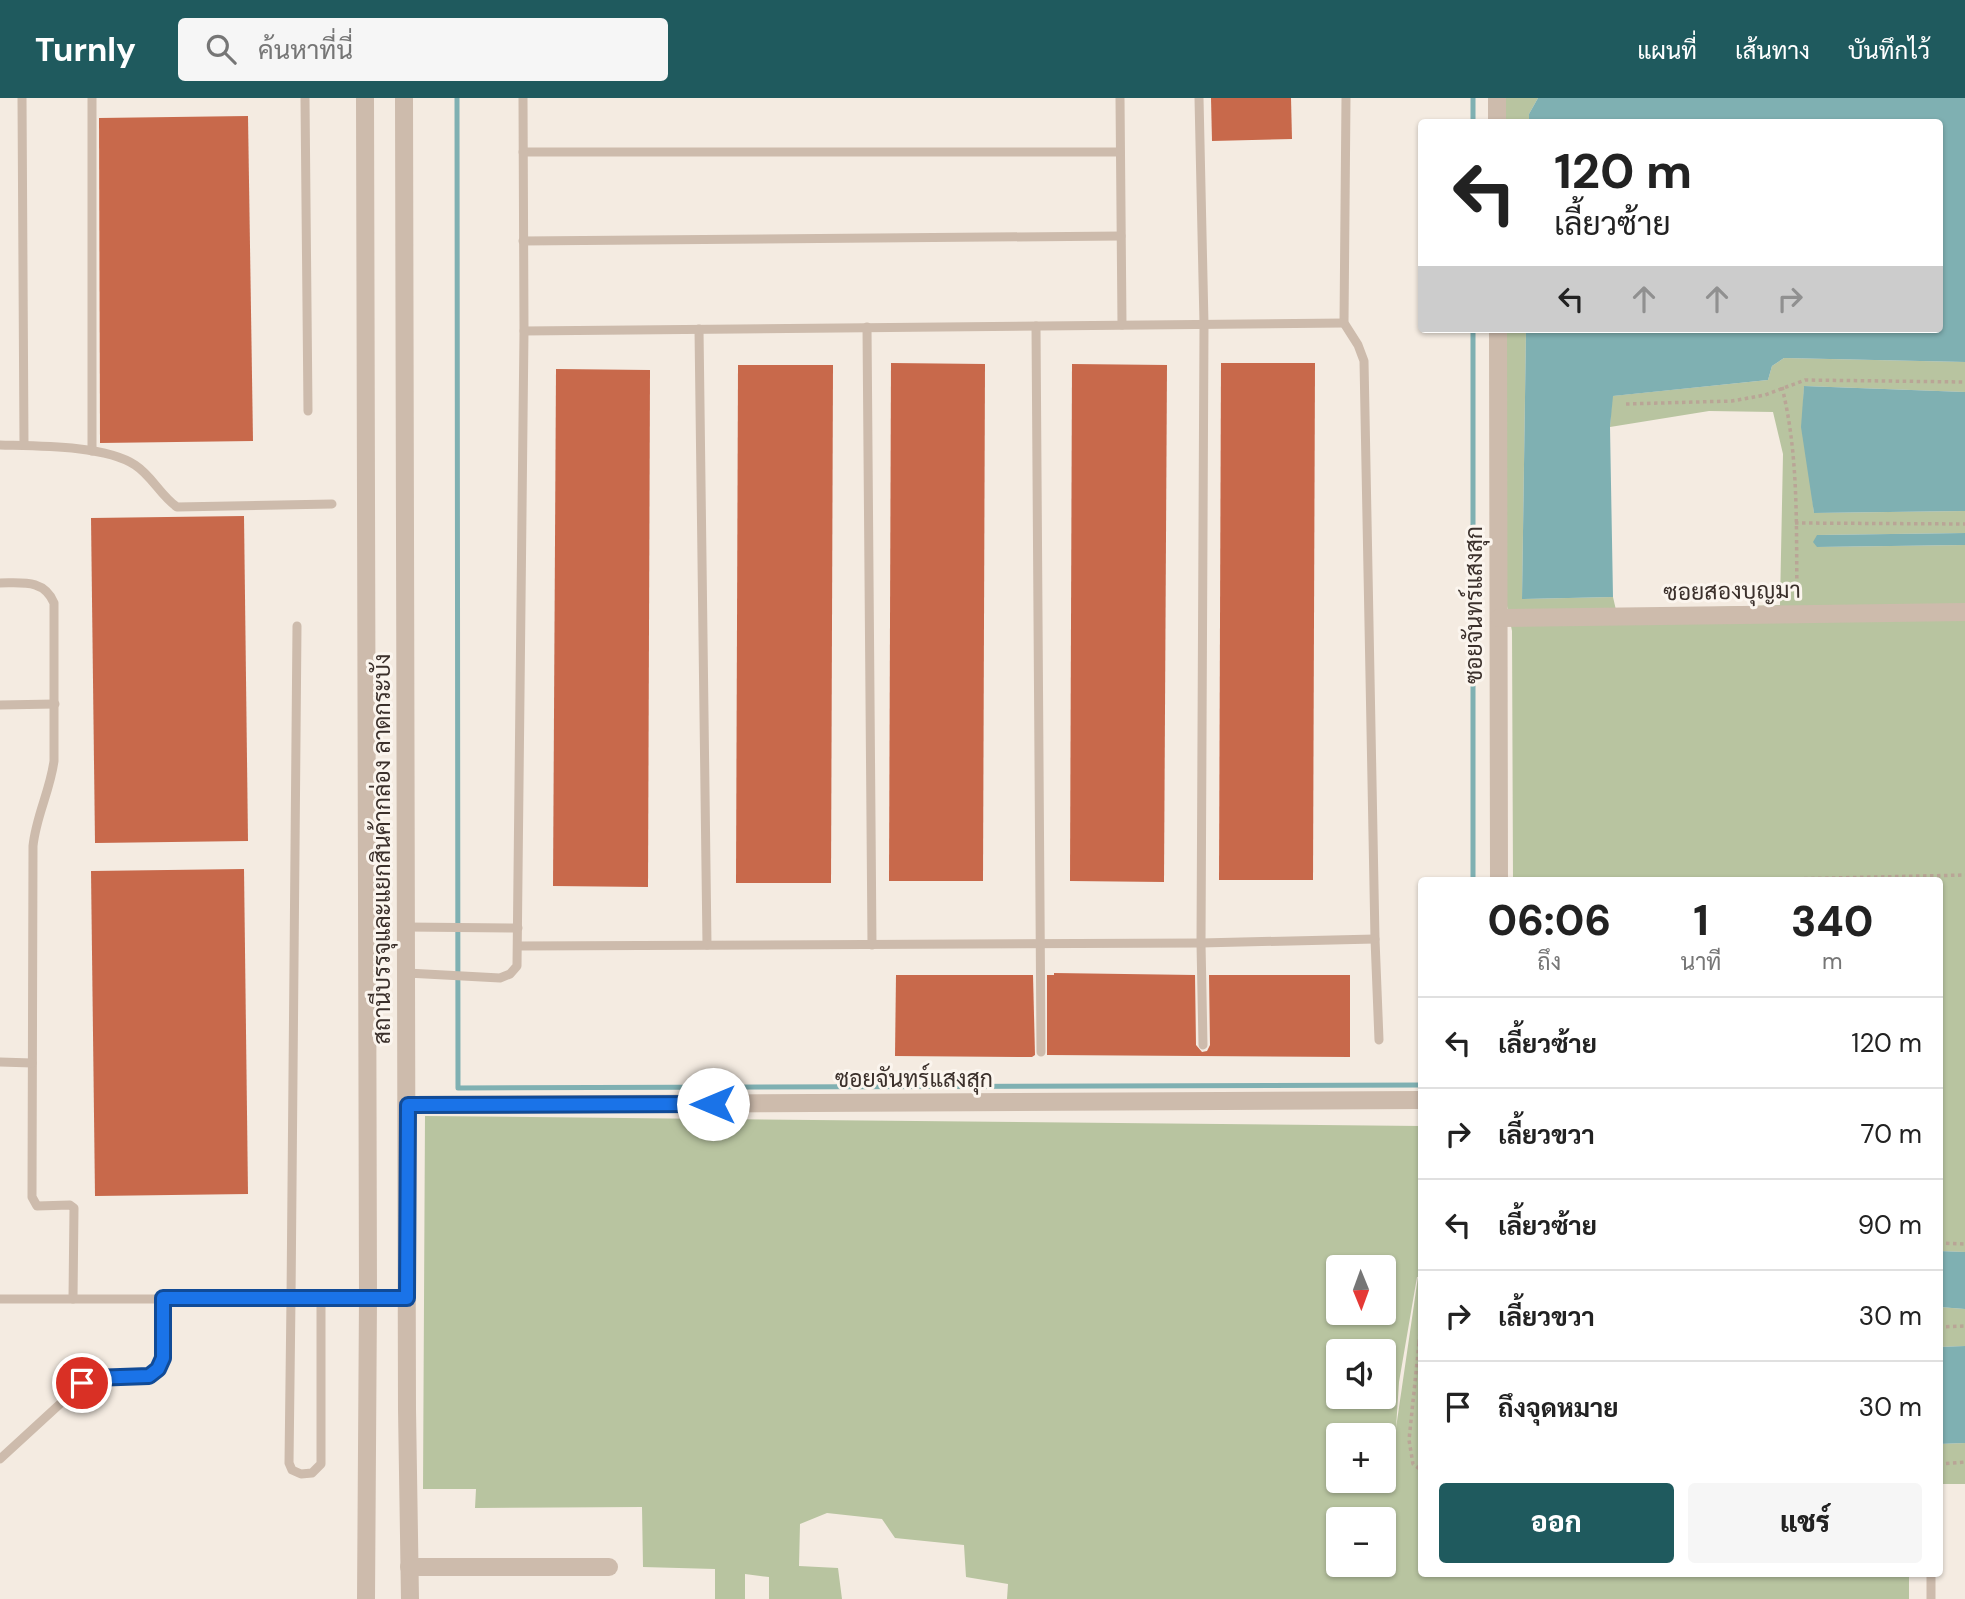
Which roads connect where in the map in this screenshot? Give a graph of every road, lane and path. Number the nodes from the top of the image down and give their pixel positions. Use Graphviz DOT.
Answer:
graph roads {
  1 [pos="22,98"];
  2 [pos="92,98"];
  3 [pos="305,98"];
  4 [pos="365,98"];
  5 [pos="404,98"];
  6 [pos="523,98"];
  7 [pos="1120,98"];
  8 [pos="1199,98"];
  9 [pos="1346,98"];
  10 [pos="1497,98"];
  11 [pos="1497,119"];
  12 [pos="523,152"];
  13 [pos="1120,152"];
  14 [pos="1121,236"];
  15 [pos="523,240"];
  16 [pos="1344,323"];
  17 [pos="1204,324"];
  18 [pos="1122,325"];
  19 [pos="1035,326"];
  20 [pos="867,327"];
  21 [pos="699,329"];
  22 [pos="524,331"];
  23 [pos="1498,333"];
  24 [pos="1965,382"];
  25 [pos="1782,387"];
  26 [pos="1626,404"];
  27 [pos="308,411"];
  28 [pos="0,445"];
  29 [pos="24,445"];
  30 [pos="92,451"];
  31 [pos="332,504"];
  32 [pos="1796,523"];
  33 [pos="1965,524"];
  34 [pos="0,583"];
  35 [pos="1965,612"];
  36 [pos="1797,614"];
  37 [pos="1499,618"];
  38 [pos="298,626"];
  39 [pos="0,705"];
  40 [pos="55,705"];
  41 [pos="1965,876"];
  42 [pos="1499,877"];
  43 [pos="1909,877"];
  44 [pos="406,927"];
  45 [pos="518,928"];
  46 [pos="1375,939"];
  47 [pos="1201,943"];
  48 [pos="872,944"];
  49 [pos="1040,944"];
  50 [pos="707,945"];
  51 [pos="518,946"];
  52 [pos="407,973"];
  53 [pos="1379,1040"];
  54 [pos="1203,1045"];
  55 [pos="1041,1052"];
  56 [pos="0,1062"];
  57 [pos="32,1063"];
  58 [pos="1418,1100"];
  59 [pos="408,1105"];
  60 [pos="1943,1243"];
  61 [pos="1965,1244"];
  62 [pos="72,1298"];
  63 [pos="163,1298"];
  64 [pos="368,1298"];
  65 [pos="407,1298"];
  66 [pos="0,1299"];
  67 [pos="291,1299"];
  68 [pos="321,1299"];
  69 [pos="1943,1326"];
  70 [pos="1965,1326"];
  71 [pos="1418,1361"];
  72 [pos="0,1459"];
  73 [pos="1965,1462"];
  74 [pos="1943,1464"];
  75 [pos="1418,1468"];
  76 [pos="409,1567"];
  77 [pos="609,1567"];
  78 [pos="1931,1577"];
  79 [pos="366,1599"];
  80 [pos="410,1599"];
  81 [pos="1931,1599"];
  1 -- 29 [label="lane"];
  2 -- 30 [label="lane"];
  3 -- 27 [label="lane"];
  4 -- 64 [label="street, สถานีบรรจุและแยกสินค้ากล่อง ลาดกระบัง"];
  5 -- 44 [label="street, สถานีบรรจุและแยกสินค้ากล่อง ลาดกระบัง"];
  6 -- 12 [label="lane"];
  7 -- 13 [label="lane"];
  8 -- 17 [label="lane"];
  9 -- 16 [label="lane"];
  10 -- 11 [label="street"];
  12 -- 13 [label="lane"];
  12 -- 15 [label="lane"];
  13 -- 14 [label="lane"];
  14 -- 15 [label="lane"];
  14 -- 18 [label="lane"];
  15 -- 22 [label="lane"];
  16 -- 17 [label="lane"];
  16 -- 46 [label="lane"];
  17 -- 18 [label="lane"];
  17 -- 47 [label="lane"];
  18 -- 19 [label="lane"];
  19 -- 20 [label="lane"];
  19 -- 49 [label="lane"];
  20 -- 21 [label="lane"];
  20 -- 48 [label="lane"];
  21 -- 22 [label="lane"];
  21 -- 50 [label="lane"];
  22 -- 45 [label="lane"];
  23 -- 37 [label="street, ซอยจันทร์แสงสุก"];
  24 -- 25 [label="path"];
  25 -- 26 [label="path"];
  25 -- 32 [label="path"];
  28 -- 29 [label="lane"];
  29 -- 30 [label="lane"];
  30 -- 31 [label="lane"];
  32 -- 33 [label="path"];
  32 -- 36 [label="path"];
  34 -- 40 [label="lane"];
  35 -- 36 [label="street, ซอยสองบุญมา"];
  36 -- 37 [label="street, ซอยสองบุญมา"];
  37 -- 42 [label="street, ซอยจันทร์แสงสุก"];
  38 -- 67 [label="lane"];
  39 -- 40 [label="lane"];
  40 -- 57 [label="lane"];
  41 -- 43 [label="path"];
  44 -- 45 [label="lane"];
  44 -- 52 [label="street, สถานีบรรจุและแยกสินค้ากล่อง ลาดกระบัง"];
  45 -- 51 [label="lane"];
  46 -- 47 [label="lane"];
  46 -- 53 [label="lane"];
  47 -- 49 [label="lane"];
  47 -- 54 [label="lane"];
  48 -- 49 [label="lane"];
  48 -- 50 [label="lane"];
  49 -- 55 [label="lane"];
  50 -- 51 [label="lane"];
  51 -- 52 [label="lane"];
  52 -- 59 [label="street, สถานีบรรจุและแยกสินค้ากล่อง ลาดกระบัง"];
  56 -- 57 [label="lane"];
  57 -- 62 [label="lane"];
  58 -- 59 [label="street, ซอยจันทร์แสงสุก"];
  59 -- 65 [label="street, สถานีบรรจุและแยกสินค้ากล่อง ลาดกระบัง"];
  60 -- 61 [label="path"];
  62 -- 63 [label="lane"];
  62 -- 66 [label="lane"];
  63 -- 67 [label="lane"];
  63 -- 72 [label="lane"];
  64 -- 65 [label="street"];
  64 -- 68 [label="lane"];
  64 -- 79 [label="street, สถานีบรรจุและแยกสินค้ากล่อง ลาดกระบัง"];
  65 -- 76 [label="street, สถานีบรรจุและแยกสินค้ากล่อง ลาดกระบัง"];
  67 -- 68 [label="lane"];
  67 -- 68 [label="lane"];
  69 -- 70 [label="path"];
  71 -- 75 [label="path"];
  73 -- 74 [label="path"];
  76 -- 77 [label="street"];
  76 -- 80 [label="street, สถานีบรรจุและแยกสินค้ากล่อง ลาดกระบัง"];
  78 -- 81 [label="lane"];
}
